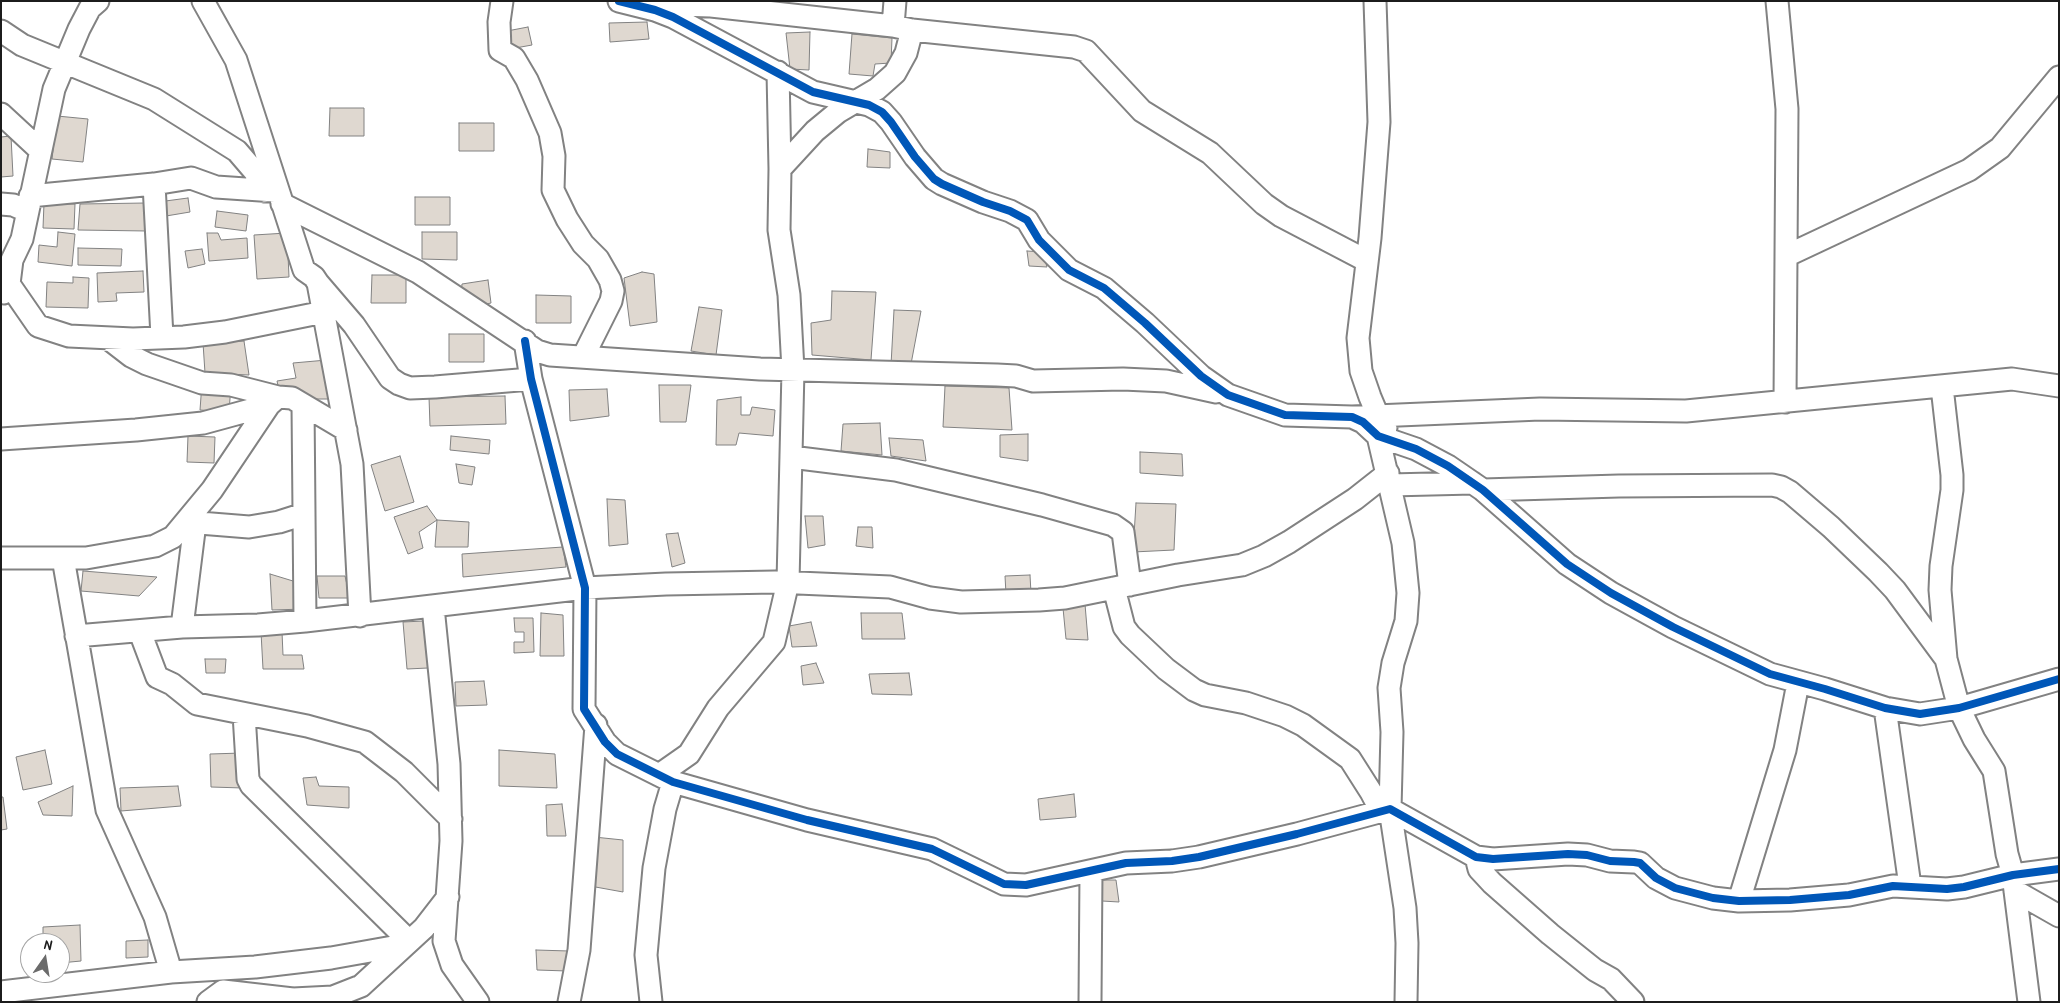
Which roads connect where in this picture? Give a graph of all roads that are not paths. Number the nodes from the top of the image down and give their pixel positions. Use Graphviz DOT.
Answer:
graph roads {
  1 [pos="98,1"];
  2 [pos="203,1"];
  3 [pos="502,1"];
  4 [pos="619,1"];
  5 [pos="895,1"];
  6 [pos="1375,1"];
  7 [pos="1777,1"];
  8 [pos="745,6"];
  9 [pos="788,8"];
  10 [pos="656,10"];
  11 [pos="902,28"];
  12 [pos="1,31"];
  13 [pos="66,64"];
  14 [pos="778,72"];
  15 [pos="2059,77"];
  16 [pos="857,102"];
  17 [pos="3,118"];
  18 [pos="40,150"];
  19 [pos="780,170"];
  20 [pos="154,184"];
  21 [pos="275,195"];
  22 [pos="1,204"];
  23 [pos="29,204"];
  24 [pos="1786,256"];
  25 [pos="1367,261"];
  26 [pos="318,283"];
  27 [pos="4,286"];
  28 [pos="324,312"];
  29 [pos="162,337"];
  30 [pos="109,339"];
  31 [pos="525,341"];
  32 [pos="583,357"];
  33 [pos="793,370"];
  34 [pos="531,379"];
  35 [pos="2059,386"];
  36 [pos="1942,387"];
  37 [pos="1228,395"];
  38 [pos="274,401"];
  39 [pos="1785,402"];
  40 [pos="303,405"];
  41 [pos="1385,422"];
  42 [pos="346,430"];
  43 [pos="1,439"];
  44 [pos="791,457"];
  45 [pos="1389,479"];
  46 [pos="1478,487"];
  47 [pos="304,514"];
  48 [pos="191,522"];
  49 [pos="1,558"];
  50 [pos="63,558"];
  51 [pos="788,582"];
  52 [pos="1122,586"];
  53 [pos="585,588"];
  54 [pos="433,607"];
  55 [pos="360,616"];
  56 [pos="305,621"];
  57 [pos="182,627"];
  58 [pos="140,632"];
  59 [pos="76,636"];
  60 [pos="1946,659"];
  61 [pos="2059,679"];
  62 [pos="1798,683"];
  63 [pos="1885,708"];
  64 [pos="1959,708"];
  65 [pos="244,714"];
  66 [pos="596,725"];
  67 [pos="666,779"];
  68 [pos="1386,810"];
  69 [pos="451,819"];
  70 [pos="1476,857"];
  71 [pos="2059,869"];
  72 [pos="1091,872"];
  73 [pos="2014,883"];
  74 [pos="1910,886"];
  75 [pos="448,896"];
  76 [pos="1739,901"];
  77 [pos="2059,916"];
  78 [pos="406,943"];
  79 [pos="171,972"];
  80 [pos="1,992"];
  81 [pos="208,1002"];
  82 [pos="478,1002"];
  83 [pos="569,1002"];
  84 [pos="651,1002"];
  85 [pos="1090,1002"];
  86 [pos="1406,1002"];
  87 [pos="1633,1002"];
  88 [pos="2029,1002"];
  1 -- 13 [label="street"];
  2 -- 21 [label="street"];
  3 -- 32 [label="street"];
  4 -- 10 [label="street"];
  5 -- 11 [label="street"];
  6 -- 25 [label="street"];
  7 -- 24 [label="street"];
  8 -- 9 [label="street"];
  8 -- 10 [label="street"];
  9 -- 11 [label="street"];
  10 -- 14 [label="street"];
  11 -- 16 [label="street"];
  11 -- 25 [label="street"];
  12 -- 13 [label="street"];
  13 -- 18 [label="street"];
  13 -- 21 [label="street"];
  14 -- 16 [label="street"];
  14 -- 19 [label="street"];
  15 -- 24 [label="street"];
  16 -- 19 [label="street"];
  16 -- 37 [label="street"];
  17 -- 18 [label="street"];
  18 -- 23 [label="street"];
  19 -- 33 [label="street"];
  20 -- 21 [label="street"];
  20 -- 23 [label="street"];
  20 -- 29 [label="street"];
  21 -- 26 [label="street"];
  21 -- 31 [label="street"];
  22 -- 23 [label="street"];
  23 -- 27 [label="street"];
  24 -- 39 [label="street"];
  25 -- 41 [label="street"];
  26 -- 28 [label="street"];
  26 -- 34 [label="street"];
  27 -- 30 [label="street"];
  28 -- 29 [label="street"];
  28 -- 42 [label="street"];
  29 -- 30 [label="street"];
  30 -- 38 [label="street"];
  31 -- 32 [label="street"];
  31 -- 34 [label="street"];
  32 -- 33 [label="street"];
  33 -- 37 [label="street"];
  33 -- 44 [label="street"];
  34 -- 53 [label="street"];
  35 -- 36 [label="street"];
  36 -- 39 [label="street"];
  36 -- 60 [label="street"];
  37 -- 41 [label="street"];
  38 -- 40 [label="street"];
  38 -- 43 [label="street"];
  38 -- 48 [label="street"];
  39 -- 41 [label="street"];
  40 -- 42 [label="street"];
  40 -- 47 [label="street"];
  41 -- 45 [label="street"];
  41 -- 46 [label="street"];
  42 -- 55 [label="street"];
  44 -- 51 [label="street"];
  44 -- 52 [label="street"];
  45 -- 46 [label="street"];
  45 -- 52 [label="street"];
  45 -- 68 [label="street"];
  46 -- 60 [label="street"];
  46 -- 62 [label="street"];
  47 -- 48 [label="street"];
  47 -- 56 [label="street"];
  48 -- 50 [label="street"];
  48 -- 57 [label="street"];
  49 -- 50 [label="street"];
  50 -- 59 [label="street"];
  51 -- 52 [label="street"];
  51 -- 53 [label="street"];
  51 -- 67 [label="street"];
  52 -- 68 [label="street"];
  53 -- 54 [label="street"];
  53 -- 66 [label="street"];
  54 -- 55 [label="street"];
  54 -- 69 [label="street"];
  55 -- 56 [label="street"];
  56 -- 57 [label="street"];
  57 -- 58 [label="street"];
  58 -- 59 [label="street"];
  58 -- 65 [label="street"];
  59 -- 79 [label="street"];
  60 -- 64 [label="street"];
  61 -- 64 [label="street"];
  62 -- 63 [label="street"];
  62 -- 76 [label="street"];
  63 -- 64 [label="street"];
  63 -- 74 [label="street"];
  64 -- 73 [label="street"];
  65 -- 69 [label="street"];
  65 -- 78 [label="street"];
  66 -- 67 [label="street"];
  66 -- 83 [label="street"];
  67 -- 72 [label="street"];
  67 -- 84 [label="street"];
  68 -- 70 [label="street"];
  68 -- 72 [label="street"];
  68 -- 86 [label="street"];
  69 -- 75 [label="street"];
  70 -- 76 [label="street"];
  70 -- 87 [label="street"];
  71 -- 73 [label="street"];
  72 -- 85 [label="street"];
  73 -- 74 [label="street"];
  73 -- 77 [label="street"];
  73 -- 88 [label="street"];
  74 -- 76 [label="street"];
  75 -- 78 [label="street"];
  75 -- 82 [label="street"];
  78 -- 79 [label="street"];
  78 -- 81 [label="street"];
  79 -- 80 [label="street"];
}
